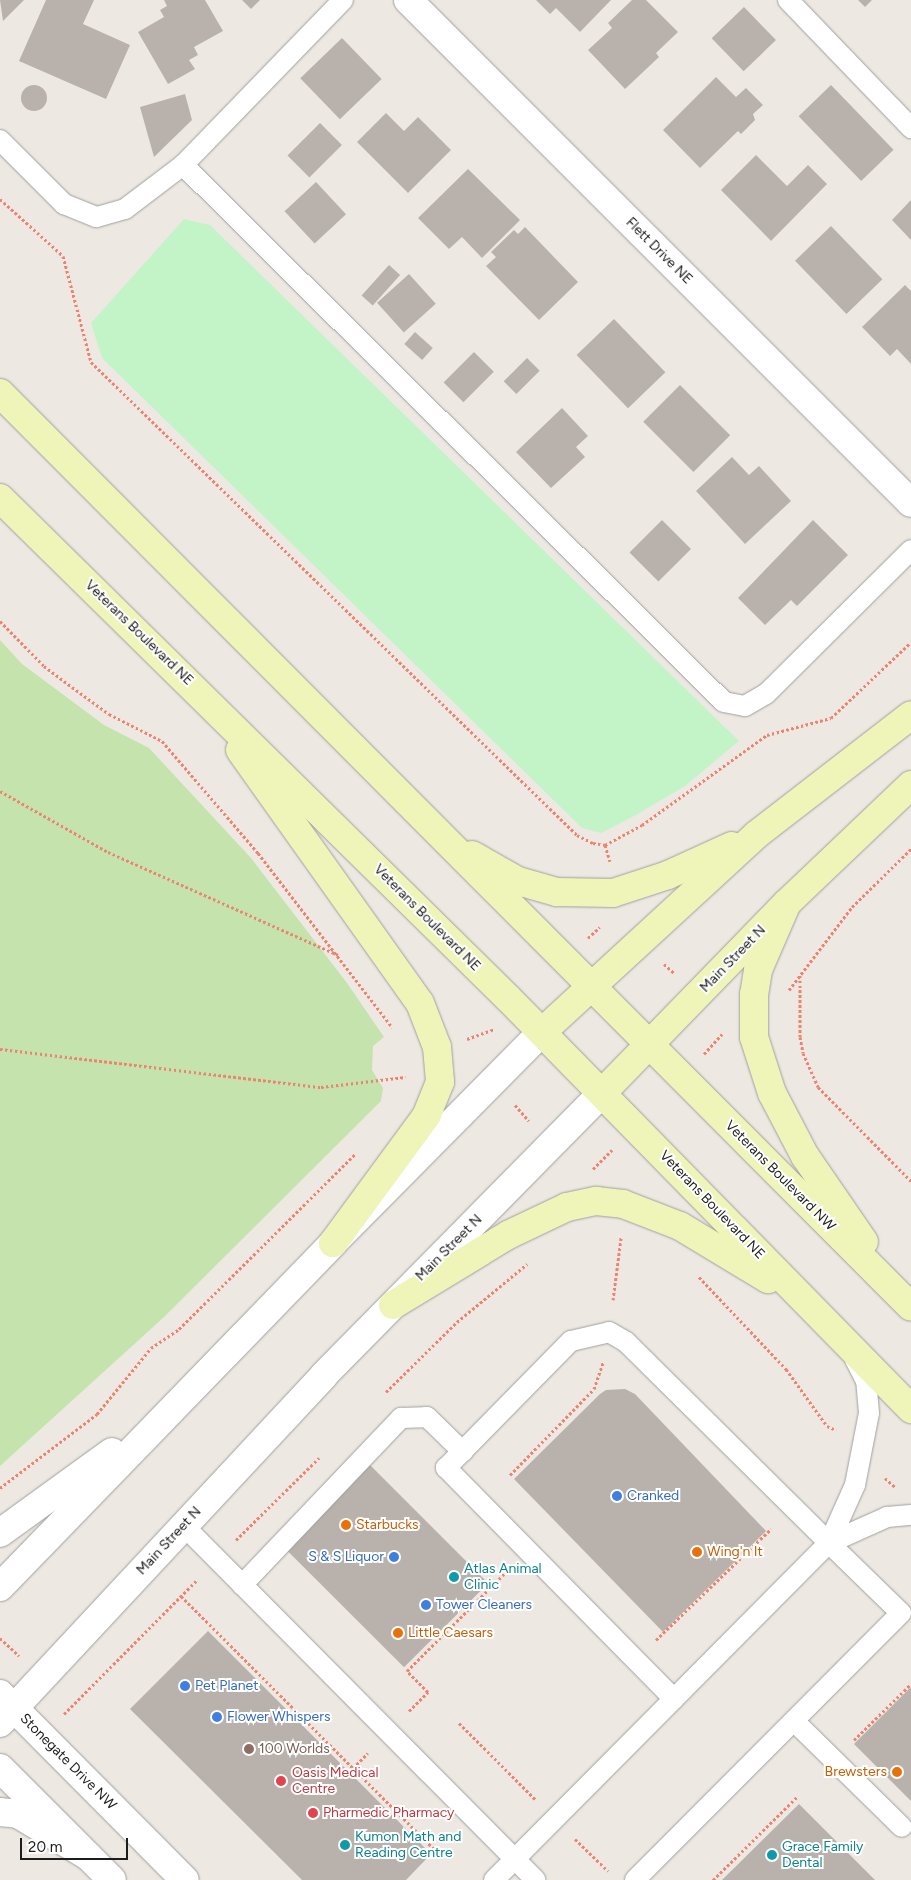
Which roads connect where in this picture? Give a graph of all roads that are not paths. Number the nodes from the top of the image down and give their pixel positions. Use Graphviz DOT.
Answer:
graph roads {
  1 [pos="343,0"];
  2 [pos="408,0"];
  3 [pos="788,0"];
  4 [pos="911,128"];
  5 [pos="0,140"];
  6 [pos="183,165"];
  7 [pos="0,393"];
  8 [pos="0,498"];
  9 [pos="911,503"];
  10 [pos="911,550"];
  11 [pos="196,688"];
  12 [pos="911,715"];
  13 [pos="911,786"];
  14 [pos="756,835"];
  15 [pos="447,841"];
  16 [pos="787,903"];
  17 [pos="590,986"];
  18 [pos="542,1032"];
  19 [pos="650,1044"];
  20 [pos="602,1093"];
  21 [pos="333,1242"];
  22 [pos="907,1303"];
  23 [pos="393,1305"];
  24 [pos="847,1344"];
  25 [pos="179,1402"];
  26 [pos="911,1409"];
  27 [pos="462,1452"];
  28 [pos="911,1515"];
  29 [pos="183,1525"];
  30 [pos="0,1533"];
  31 [pos="829,1543"];
  32 [pos="242,1586"];
  33 [pos="0,1587"];
  34 [pos="674,1699"];
  35 [pos="5,1708"];
  36 [pos="794,1721"];
  37 [pos="0,1768"];
  38 [pos="0,1812"];
  39 [pos="902,1827"];
  40 [pos="88,1856"];
  41 [pos="515,1860"];
  42 [pos="112,1880"];
  43 [pos="185,1880"];
  44 [pos="494,1880"];
  45 [pos="535,1880"];
  46 [pos="636,1880"];
  1 -- 6 [label="lane"];
  2 -- 9 [label="street, Flett Drive NE"];
  3 -- 4 [label="lane"];
  5 -- 6 [label="lane"];
  6 -- 10 [label="lane"];
  7 -- 15 [label="main road"];
  8 -- 11 [label="main road, Veterans Boulevard NE"];
  11 -- 18 [label="main road, Veterans Boulevard NE"];
  11 -- 21 [label="main road"];
  12 -- 14 [label="main road"];
  13 -- 16 [label="main road, Main Street N"];
  14 -- 15 [label="main road"];
  14 -- 17 [label="main road"];
  15 -- 17 [label="main road"];
  16 -- 19 [label="main road, Main Street N"];
  16 -- 22 [label="main road"];
  17 -- 18 [label="main road"];
  17 -- 19 [label="main road, Veterans Boulevard NW"];
  18 -- 20 [label="main road, Veterans Boulevard NE"];
  18 -- 21 [label="street"];
  19 -- 20 [label="main road, Main Street N"];
  19 -- 22 [label="main road, Veterans Boulevard NW"];
  20 -- 23 [label="street, Main Street N"];
  20 -- 24 [label="main road, Veterans Boulevard NE"];
  21 -- 25 [label="street"];
  23 -- 24 [label="main road"];
  23 -- 29 [label="street, Main Street N"];
  24 -- 26 [label="main road"];
  24 -- 31 [label="lane"];
  25 -- 30 [label="street"];
  25 -- 33 [label="street"];
  27 -- 31 [label="lane"];
  27 -- 32 [label="lane"];
  27 -- 34 [label="lane"];
  28 -- 31 [label="lane"];
  29 -- 32 [label="lane"];
  29 -- 35 [label="street, Main Street N"];
  31 -- 34 [label="lane"];
  31 -- 36 [label="lane"];
  32 -- 41 [label="lane"];
  34 -- 41 [label="lane"];
  35 -- 43 [label="street, Stonegate Drive NW"];
  36 -- 39 [label="lane"];
  36 -- 46 [label="lane"];
  37 -- 40 [label="street"];
  38 -- 40 [label="street"];
  40 -- 42 [label="street"];
  41 -- 44 [label="lane"];
  41 -- 45 [label="lane"];
}
